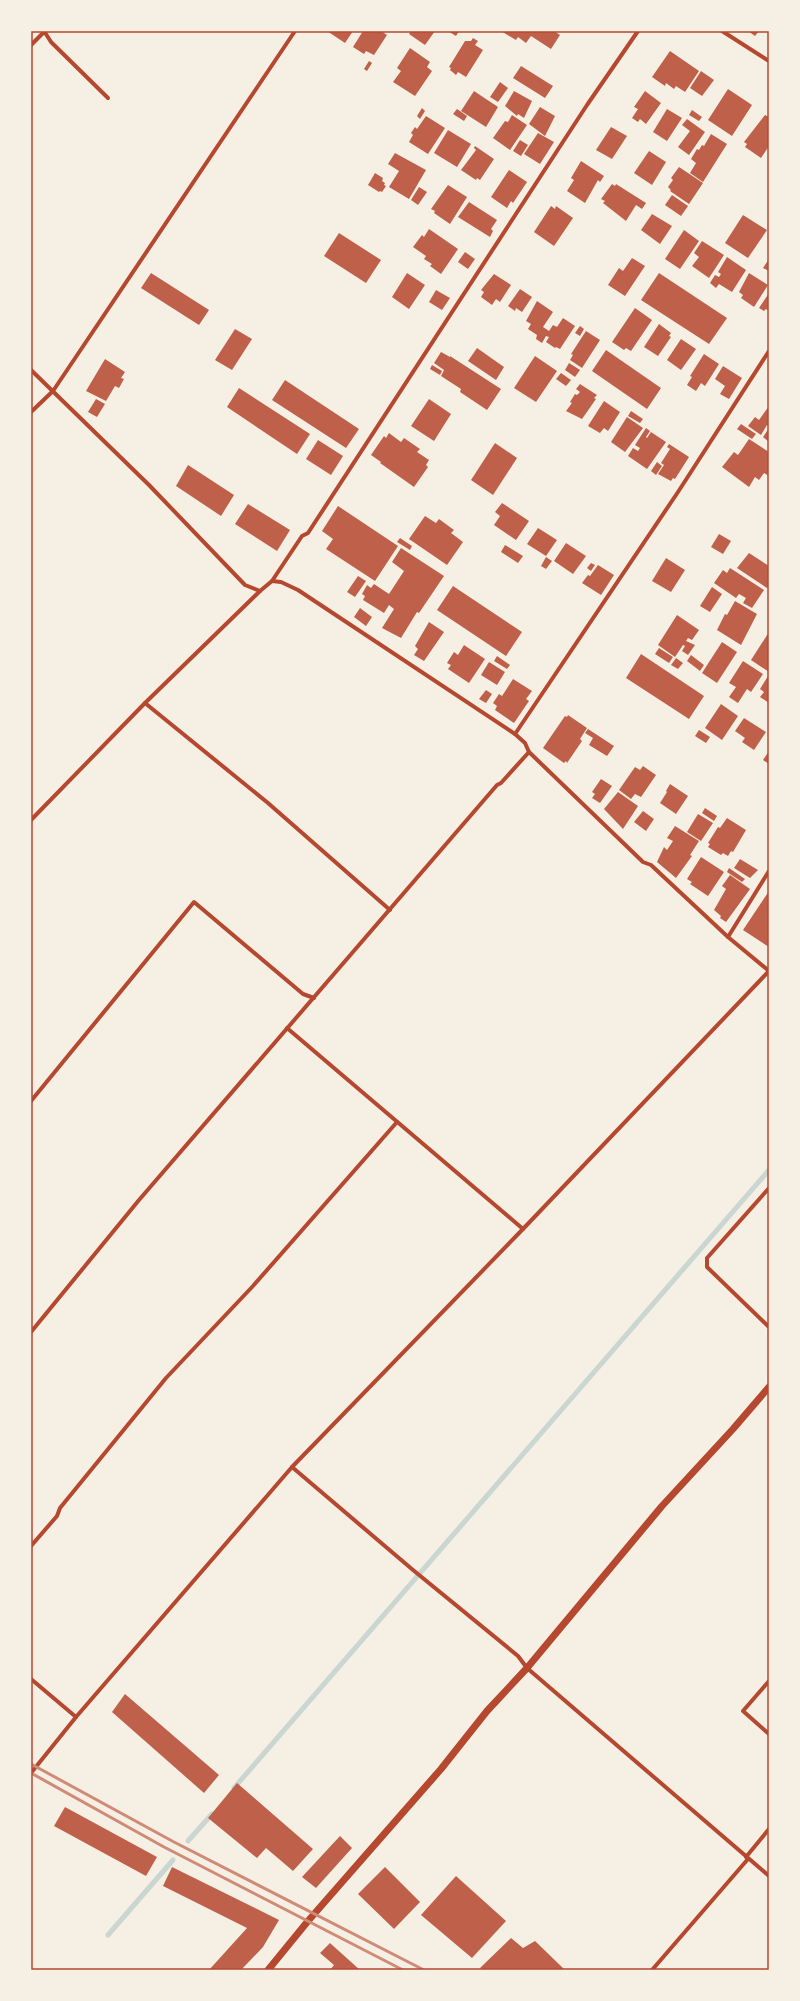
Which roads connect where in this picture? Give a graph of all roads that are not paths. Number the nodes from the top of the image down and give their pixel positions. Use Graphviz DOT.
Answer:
graph roads {
  1 [pos="45,31"];
  2 [pos="295,31"];
  3 [pos="638,31"];
  4 [pos="722,31"];
  5 [pos="31,45"];
  6 [pos="769,61"];
  7 [pos="108,98"];
  8 [pos="769,351"];
  9 [pos="31,370"];
  10 [pos="53,391"];
  11 [pos="31,412"];
  12 [pos="272,581"];
  13 [pos="260,591"];
  14 [pos="145,703"];
  15 [pos="515,734"];
  16 [pos="529,752"];
  17 [pos="31,820"];
  18 [pos="769,871"];
  19 [pos="390,910"];
  20 [pos="728,937"];
  21 [pos="769,971"];
  22 [pos="314,998"];
  23 [pos="287,1028"];
  24 [pos="31,1101"];
  25 [pos="398,1122"];
  26 [pos="769,1188"];
  27 [pos="523,1230"];
  28 [pos="769,1327"];
  29 [pos="31,1331"];
  30 [pos="769,1387"];
  31 [pos="292,1467"];
  32 [pos="31,1546"];
  33 [pos="527,1668"];
  34 [pos="31,1679"];
  35 [pos="769,1681"];
  36 [pos="76,1717"];
  37 [pos="769,1734"];
  38 [pos="31,1773"];
  39 [pos="769,1829"];
  40 [pos="747,1858"];
  41 [pos="769,1876"];
  42 [pos="268,1970"];
  43 [pos="652,1970"];
  1 -- 5 [label="street"];
  1 -- 7 [label="street"];
  2 -- 10 [label="street"];
  3 -- 12 [label="street"];
  4 -- 6 [label="street"];
  8 -- 15 [label="street"];
  9 -- 10 [label="street"];
  10 -- 11 [label="street"];
  10 -- 13 [label="street"];
  12 -- 13 [label="street"];
  12 -- 15 [label="street"];
  13 -- 14 [label="street"];
  14 -- 17 [label="street"];
  14 -- 19 [label="street"];
  15 -- 16 [label="street"];
  16 -- 19 [label="street"];
  16 -- 20 [label="street"];
  18 -- 20 [label="street"];
  19 -- 22 [label="street"];
  20 -- 21 [label="street"];
  21 -- 27 [label="street"];
  22 -- 23 [label="street"];
  22 -- 24 [label="street"];
  23 -- 25 [label="street"];
  23 -- 29 [label="street"];
  25 -- 27 [label="street"];
  25 -- 32 [label="street"];
  26 -- 28 [label="street"];
  27 -- 31 [label="street"];
  30 -- 33 [label="street"];
  31 -- 33 [label="street"];
  31 -- 36 [label="street"];
  33 -- 40 [label="street"];
  33 -- 42 [label="street"];
  34 -- 36 [label="street"];
  35 -- 37 [label="street"];
  36 -- 38 [label="street"];
  39 -- 40 [label="street"];
  40 -- 41 [label="street"];
  40 -- 43 [label="street"];
}
